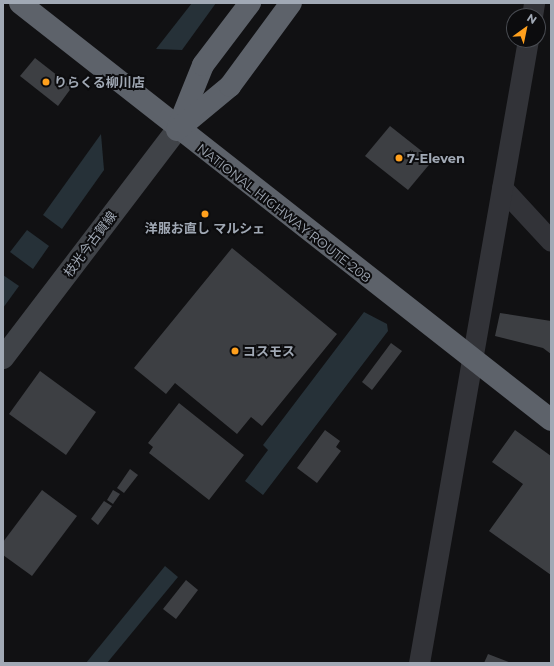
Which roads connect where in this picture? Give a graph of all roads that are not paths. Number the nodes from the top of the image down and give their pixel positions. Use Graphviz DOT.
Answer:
graph roads {
  1 [pos="20,3"];
  2 [pos="250,3"];
  3 [pos="291,3"];
  4 [pos="527,48"];
  5 [pos="177,130"];
  6 [pos="502,188"];
  7 [pos="551,241"];
  8 [pos="3,358"];
  9 [pos="473,358"];
  10 [pos="551,420"];
  11 [pos="419,663"];
  1 -- 5 [label="highway, NATIONAL HIGHWAY ROUTE 208"];
  2 -- 5 [label="highway"];
  3 -- 5 [label="highway"];
  4 -- 6 [label="street"];
  5 -- 8 [label="main road, 枝光今古賀線"];
  5 -- 9 [label="highway, NATIONAL HIGHWAY ROUTE 208"];
  6 -- 7 [label="street"];
  6 -- 9 [label="street"];
  9 -- 10 [label="highway, NATIONAL HIGHWAY ROUTE 208"];
  9 -- 11 [label="street"];
}
